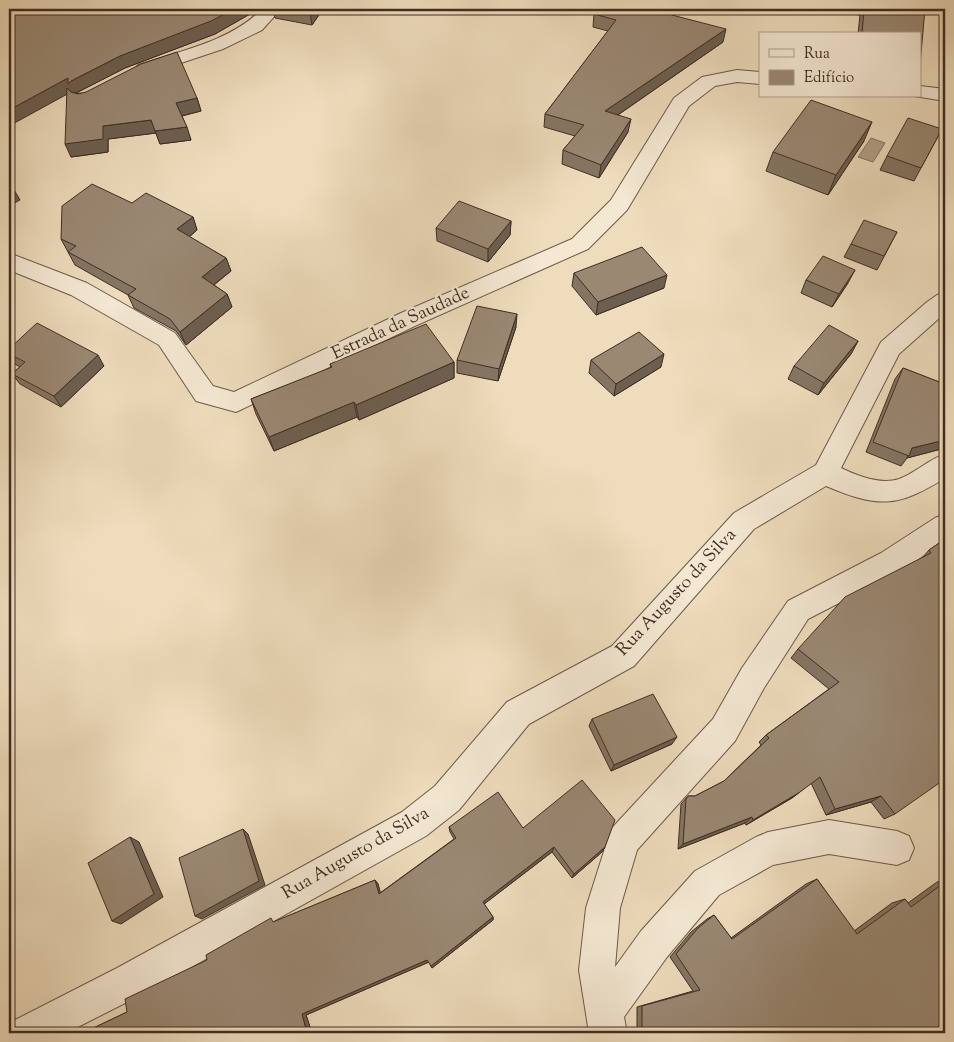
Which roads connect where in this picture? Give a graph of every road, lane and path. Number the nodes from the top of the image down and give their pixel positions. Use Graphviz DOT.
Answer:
graph roads {
  1 [pos="272,9"];
  2 [pos="131,75"];
  3 [pos="759,78"];
  4 [pos="922,92"];
  5 [pos="945,95"];
  6 [pos="9,260"];
  7 [pos="945,301"];
  8 [pos="945,465"];
  9 [pos="825,473"];
  10 [pos="945,526"];
  11 [pos="897,848"];
  12 [pos="606,1023"];
  13 [pos="28,1033"];
  1 -- 2 [label="street"];
  3 -- 6 [label="street, Estrada da Saudade"];
  4 -- 5 [label="street"];
  7 -- 9 [label="street"];
  8 -- 9 [label="street"];
  9 -- 13 [label="street, Rua Augusto da Silva"];
  10 -- 12 [label="street"];
  11 -- 12 [label="street"];
}
